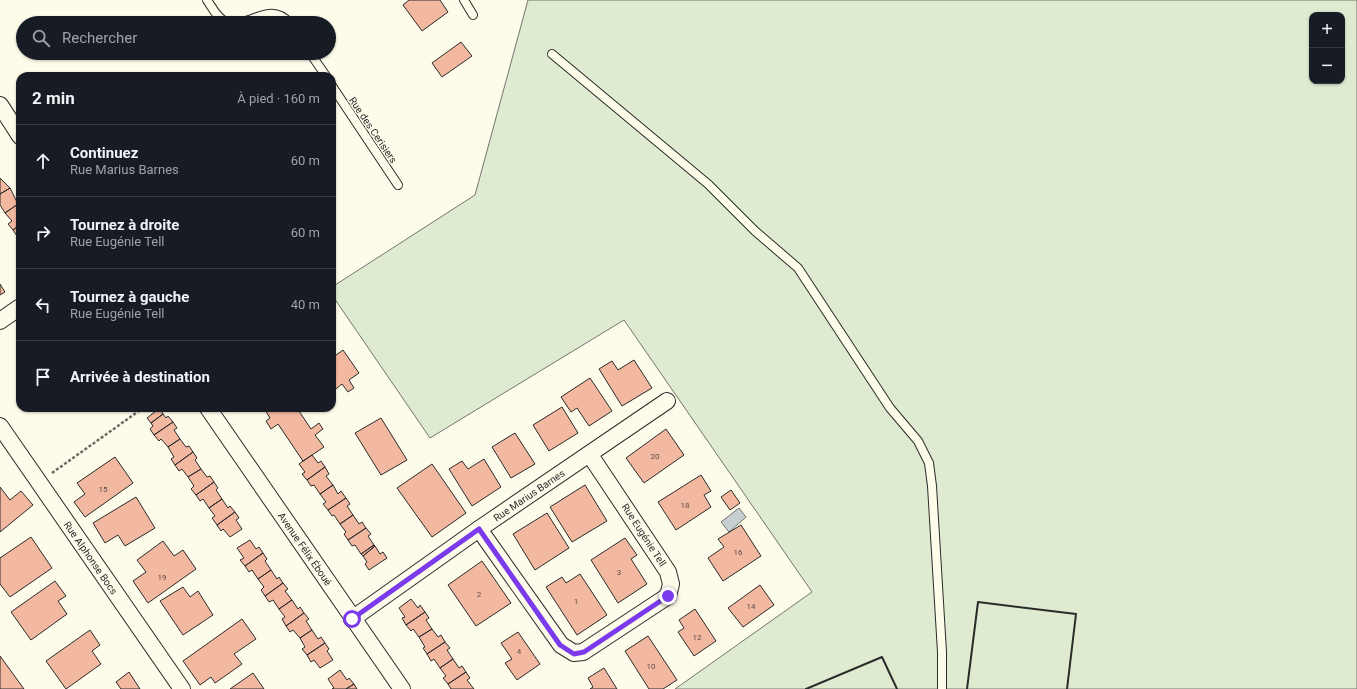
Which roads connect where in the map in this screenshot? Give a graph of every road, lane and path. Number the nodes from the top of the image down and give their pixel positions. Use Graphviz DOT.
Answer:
graph roads {
  1 [pos="207,0"];
  2 [pos="464,0"];
  3 [pos="473,15"];
  4 [pos="218,16"];
  5 [pos="251,16"];
  6 [pos="285,16"];
  7 [pos="552,54"];
  8 [pos="315,60"];
  9 [pos="323,72"];
  10 [pos="336,92"];
  11 [pos="0,105"];
  12 [pos="16,130"];
  13 [pos="398,185"];
  14 [pos="16,310"];
  15 [pos="0,321"];
  16 [pos="667,401"];
  17 [pos="137,412"];
  18 [pos="211,412"];
  19 [pos="0,426"];
  20 [pos="590,455"];
  21 [pos="39,482"];
  22 [pos="479,529"];
  23 [pos="352,619"];
  24 [pos="182,689"];
  25 [pos="402,689"];
  26 [pos="942,689"];
  1 -- 4 [label="lane"];
  2 -- 3 [label="lane"];
  5 -- 6 [label="lane"];
  7 -- 26 [label="lane"];
  8 -- 9 [label="lane"];
  10 -- 13 [label="lane, Rue des Cerisiers"];
  11 -- 12 [label="street"];
  14 -- 15 [label="street"];
  16 -- 20 [label="street, Rue Marius Barnes"];
  17 -- 21 [label="path"];
  18 -- 23 [label="street, Avenue Félix Éboué"];
  19 -- 21 [label="street, Rue Alphonse Bocs"];
  20 -- 22 [label="street, Rue Marius Barnes"];
  20 -- 22 [label="street, Rue Eugénie Tell"];
  21 -- 24 [label="street, Rue Alphonse Bocs"];
  22 -- 23 [label="street, Rue Marius Barnes"];
  23 -- 25 [label="street, Avenue Félix Éboué"];
}
